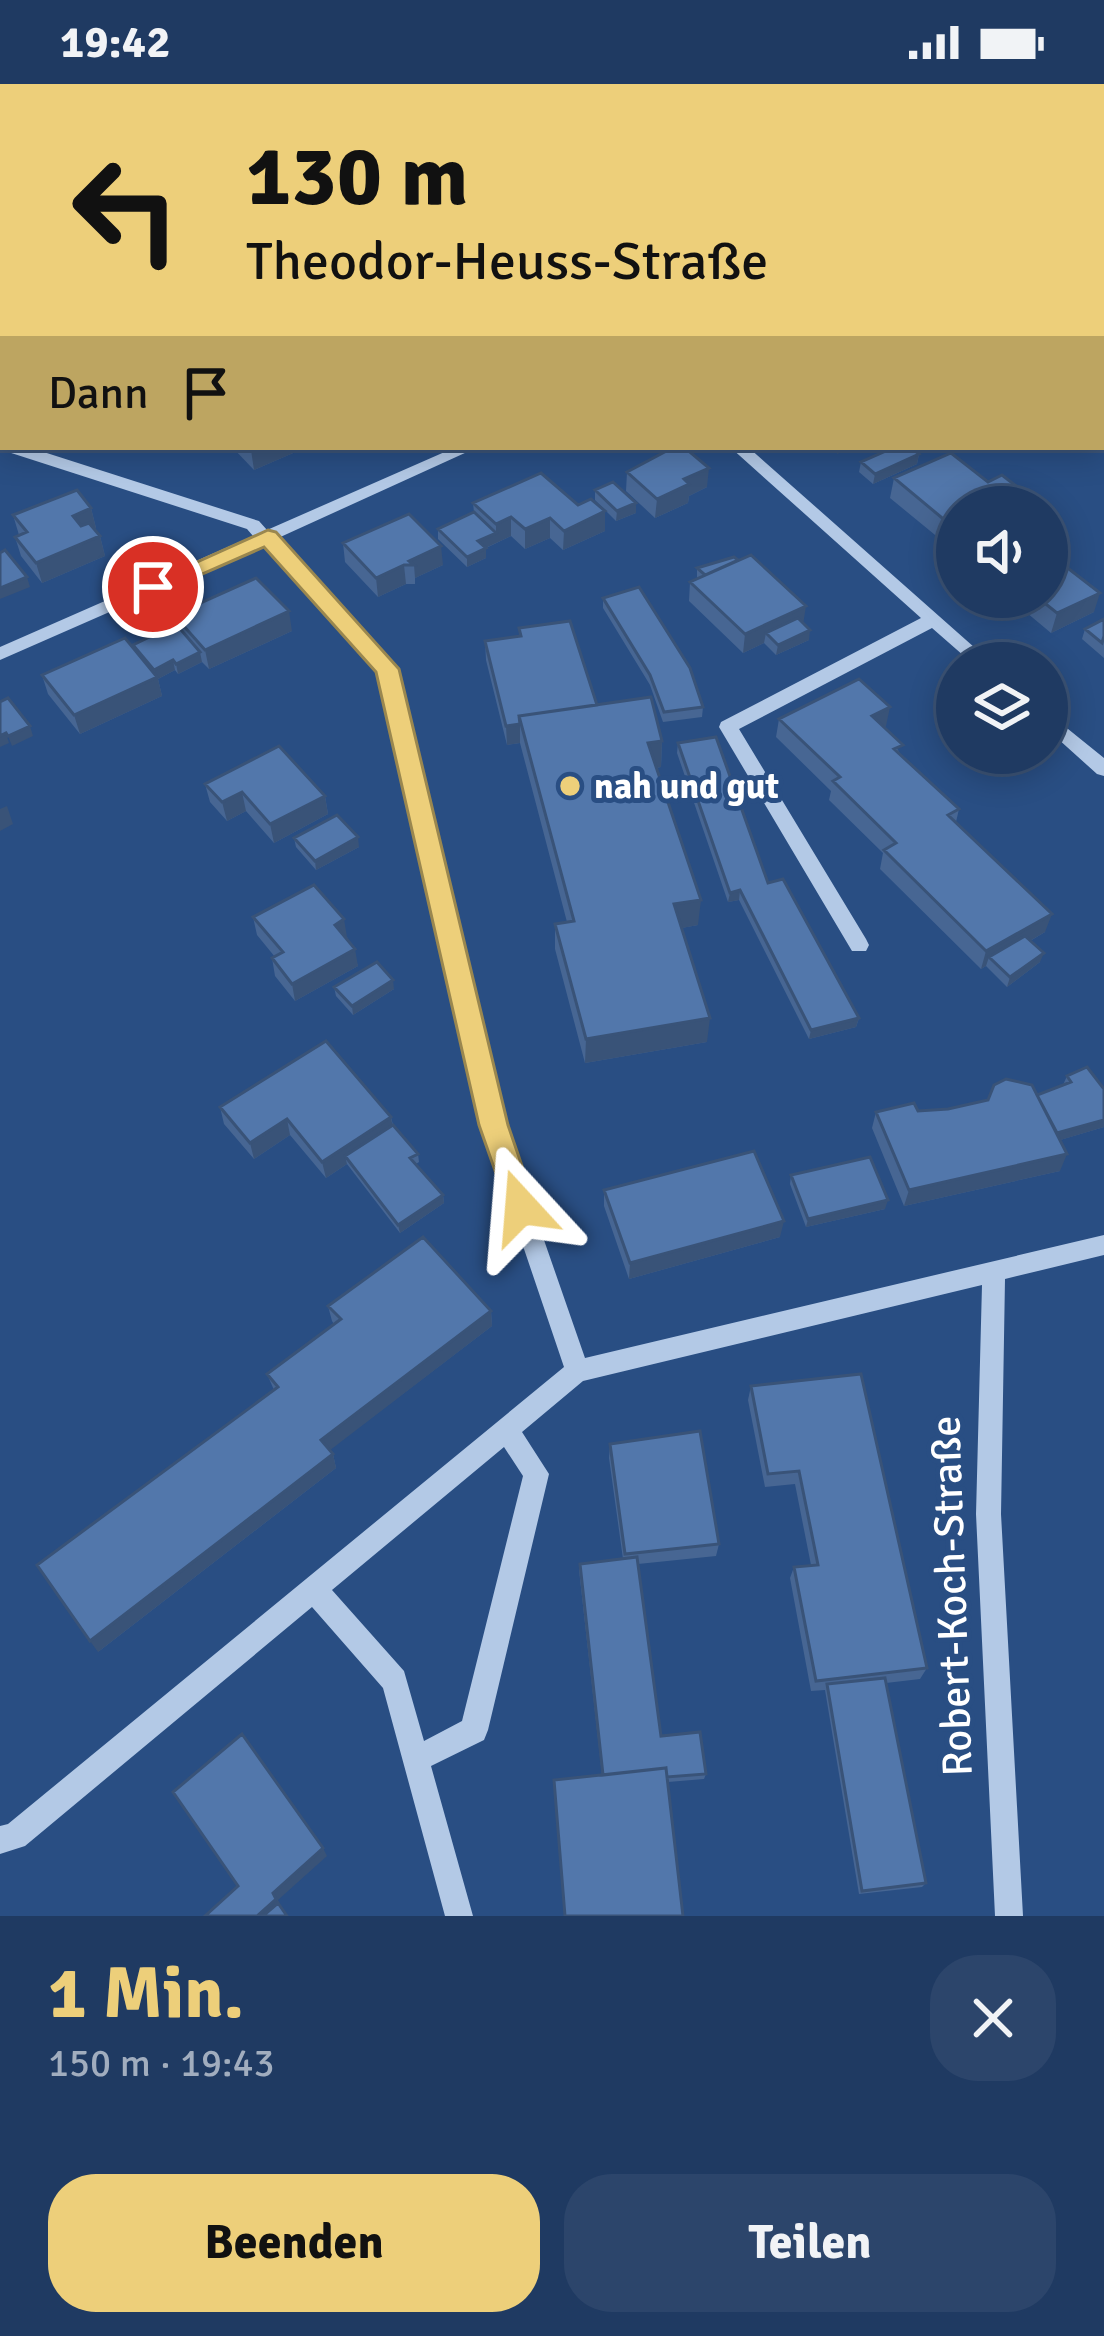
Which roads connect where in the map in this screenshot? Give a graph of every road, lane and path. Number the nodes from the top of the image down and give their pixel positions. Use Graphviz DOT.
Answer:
graph roads {
  1 [pos="20,450"];
  2 [pos="463,450"];
  3 [pos="741,450"];
  4 [pos="268,537"];
  5 [pos="934,619"];
  6 [pos="960,642"];
  7 [pos="0,654"];
  8 [pos="1068,737"];
  9 [pos="1104,769"];
  10 [pos="859,945"];
  11 [pos="1104,1245"];
  12 [pos="994,1273"];
  13 [pos="577,1371"];
  14 [pos="507,1430"];
  15 [pos="315,1590"];
  16 [pos="418,1759"];
  17 [pos="0,1840"];
  18 [pos="459,1916"];
  19 [pos="1009,1916"];
  1 -- 4 [label="street"];
  2 -- 4 [label="street"];
  3 -- 5 [label="street"];
  4 -- 7 [label="street"];
  4 -- 13 [label="street"];
  5 -- 6 [label="street"];
  5 -- 10 [label="street"];
  8 -- 9 [label="street"];
  11 -- 12 [label="street"];
  12 -- 13 [label="street"];
  12 -- 19 [label="street, Robert-Koch-Straße"];
  13 -- 14 [label="street"];
  14 -- 15 [label="street"];
  14 -- 16 [label="street"];
  15 -- 16 [label="street"];
  15 -- 17 [label="street"];
  16 -- 18 [label="street"];
}
